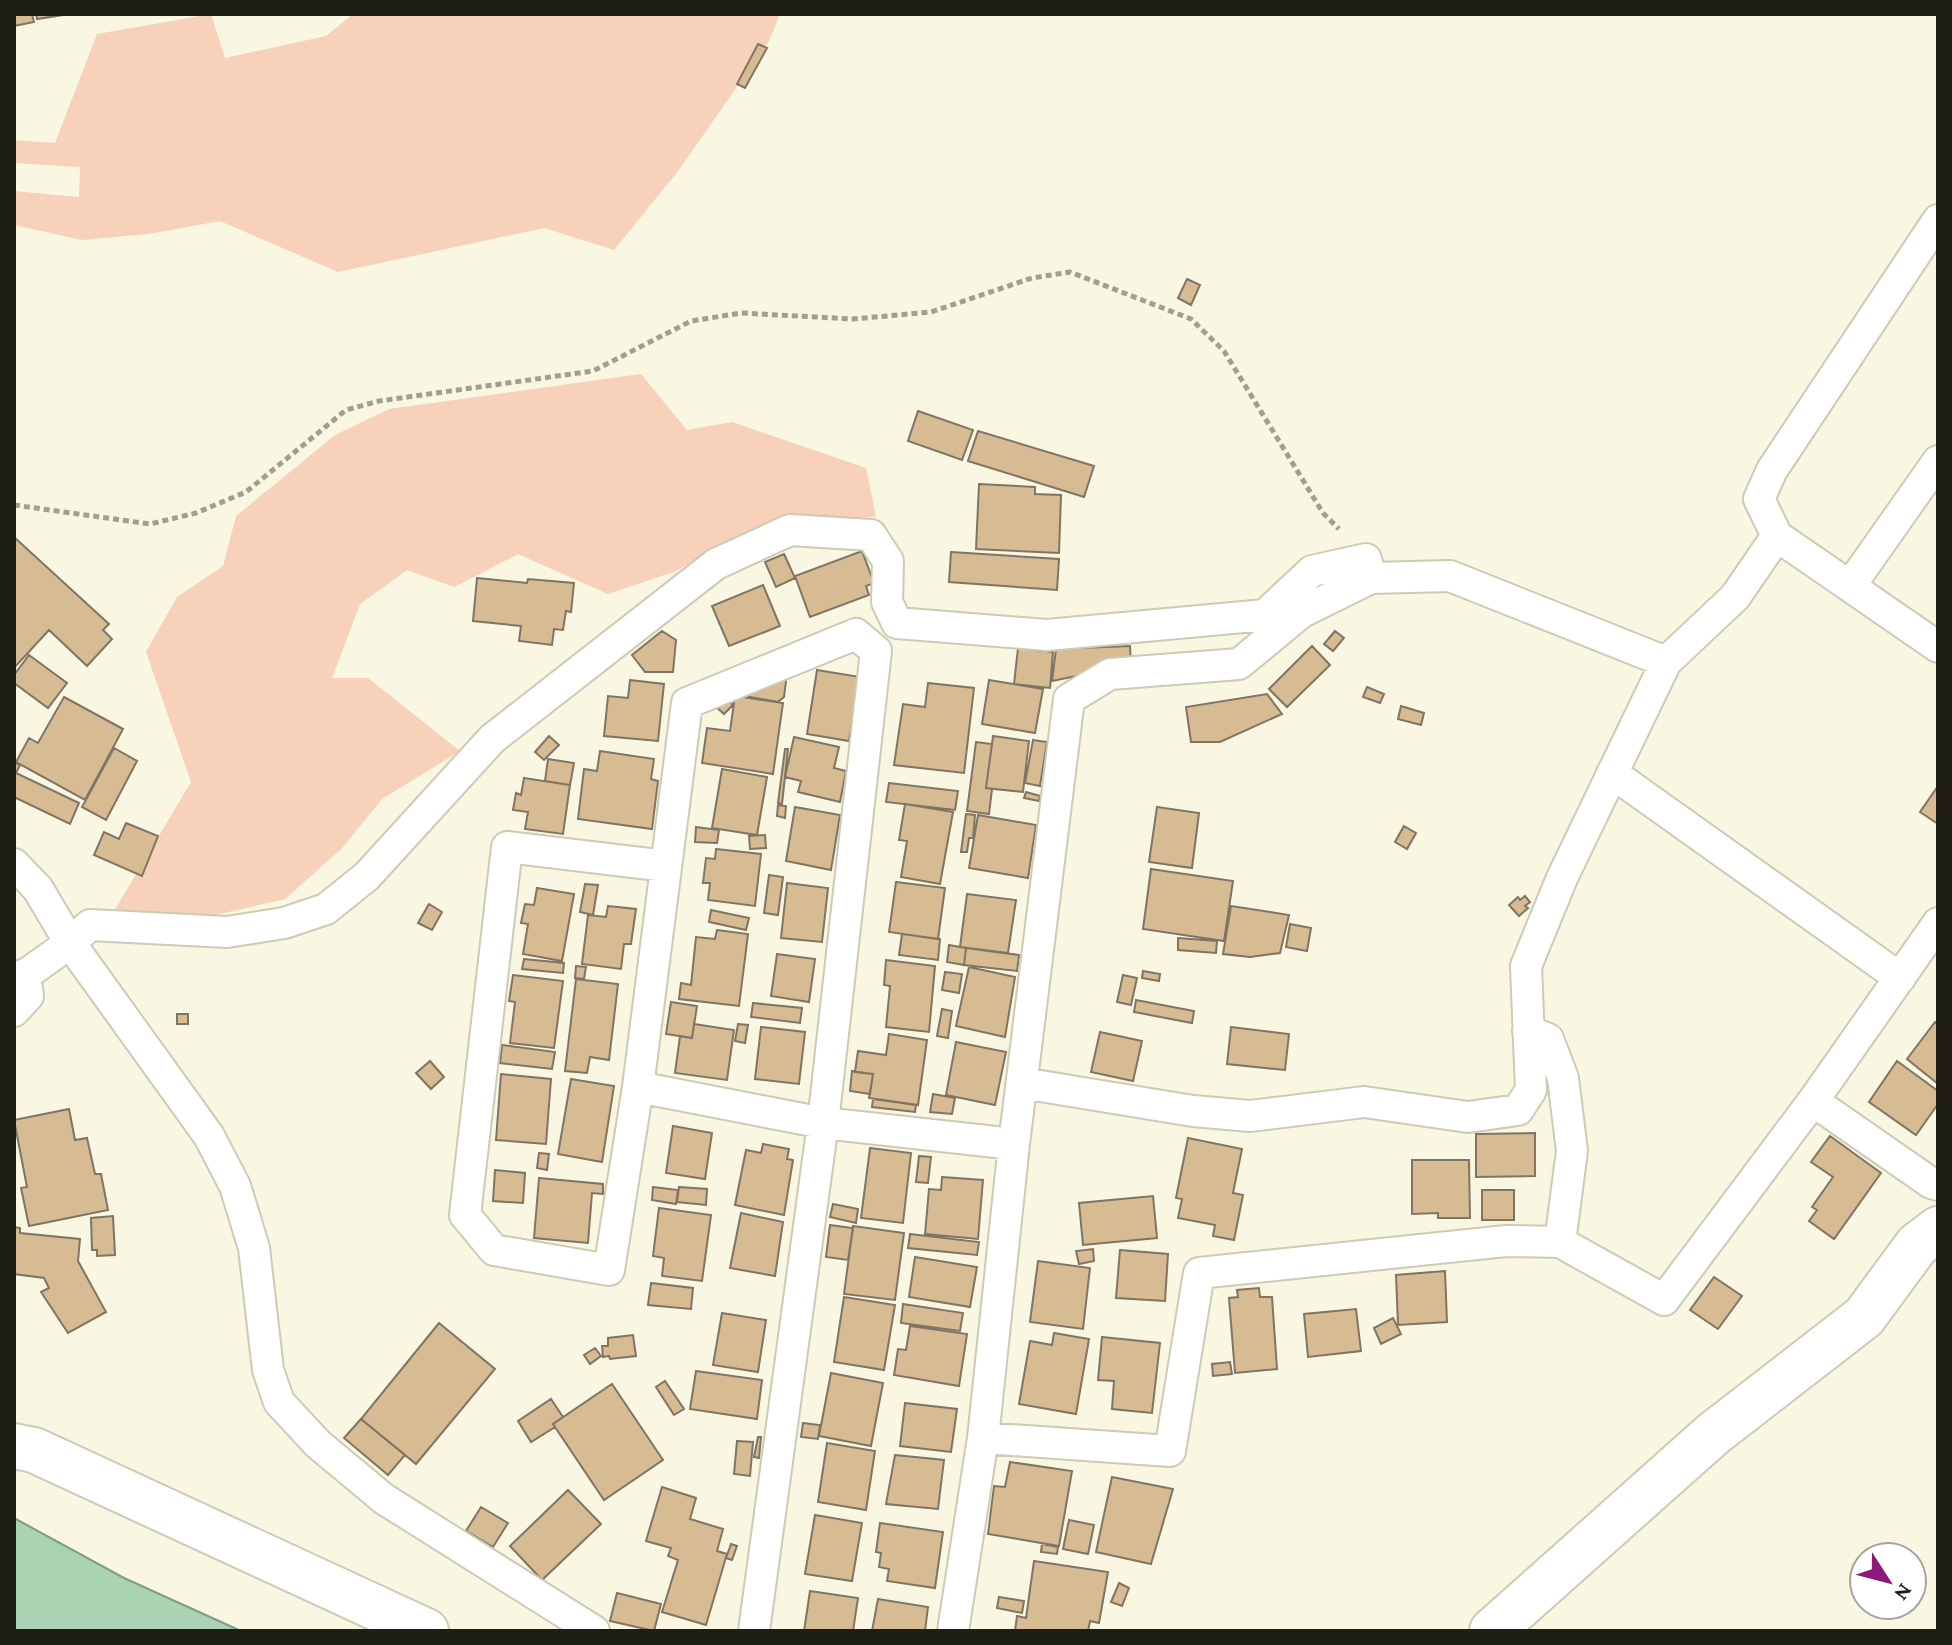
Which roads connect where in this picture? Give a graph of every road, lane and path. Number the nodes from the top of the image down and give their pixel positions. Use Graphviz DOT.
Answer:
graph roads {
  1 [pos="1938,220"];
  2 [pos="1938,461"];
  3 [pos="14,505"];
  4 [pos="1777,536"];
  5 [pos="1368,568"];
  6 [pos="1850,586"];
  7 [pos="897,623"];
  8 [pos="1938,647"];
  9 [pos="876,651"];
  10 [pos="1666,662"];
  11 [pos="1612,773"];
  12 [pos="14,864"];
  13 [pos="666,866"];
  14 [pos="1938,923"];
  15 [pos="70,943"];
  16 [pos="1900,978"];
  17 [pos="20,979"];
  18 [pos="14,1011"];
  19 [pos="1528,1031"];
  20 [pos="1022,1083"];
  21 [pos="638,1087"];
  22 [pos="1813,1101"];
  23 [pos="823,1123"];
  24 [pos="1014,1144"];
  25 [pos="1938,1185"];
  26 [pos="1938,1229"];
  27 [pos="1560,1242"];
  28 [pos="983,1438"];
  29 [pos="14,1446"];
  30 [pos="426,1631"];
  31 [pos="594,1631"];
  32 [pos="754,1631"];
  33 [pos="953,1631"];
  34 [pos="1492,1631"];
  1 -- 4 [label="street"];
  2 -- 6 [label="street"];
  3 -- 5 [label="path"];
  4 -- 6 [label="street"];
  4 -- 10 [label="street"];
  5 -- 7 [label="street"];
  5 -- 10 [label="street"];
  5 -- 20 [label="street"];
  6 -- 8 [label="street"];
  7 -- 9 [label="street"];
  7 -- 15 [label="street"];
  9 -- 13 [label="street"];
  9 -- 23 [label="street"];
  10 -- 11 [label="street"];
  11 -- 16 [label="street"];
  11 -- 19 [label="street"];
  12 -- 15 [label="street"];
  13 -- 21 [label="street"];
  13 -- 21 [label="street"];
  14 -- 16 [label="street"];
  15 -- 17 [label="street"];
  15 -- 31 [label="street"];
  16 -- 22 [label="street"];
  17 -- 18 [label="street"];
  19 -- 20 [label="street"];
  19 -- 27 [label="street"];
  20 -- 24 [label="street"];
  21 -- 23 [label="street"];
  22 -- 25 [label="street"];
  22 -- 27 [label="street"];
  23 -- 24 [label="street"];
  23 -- 32 [label="street"];
  24 -- 28 [label="street"];
  26 -- 34 [label="street"];
  27 -- 28 [label="street"];
  28 -- 33 [label="street"];
  29 -- 30 [label="street"];
}
